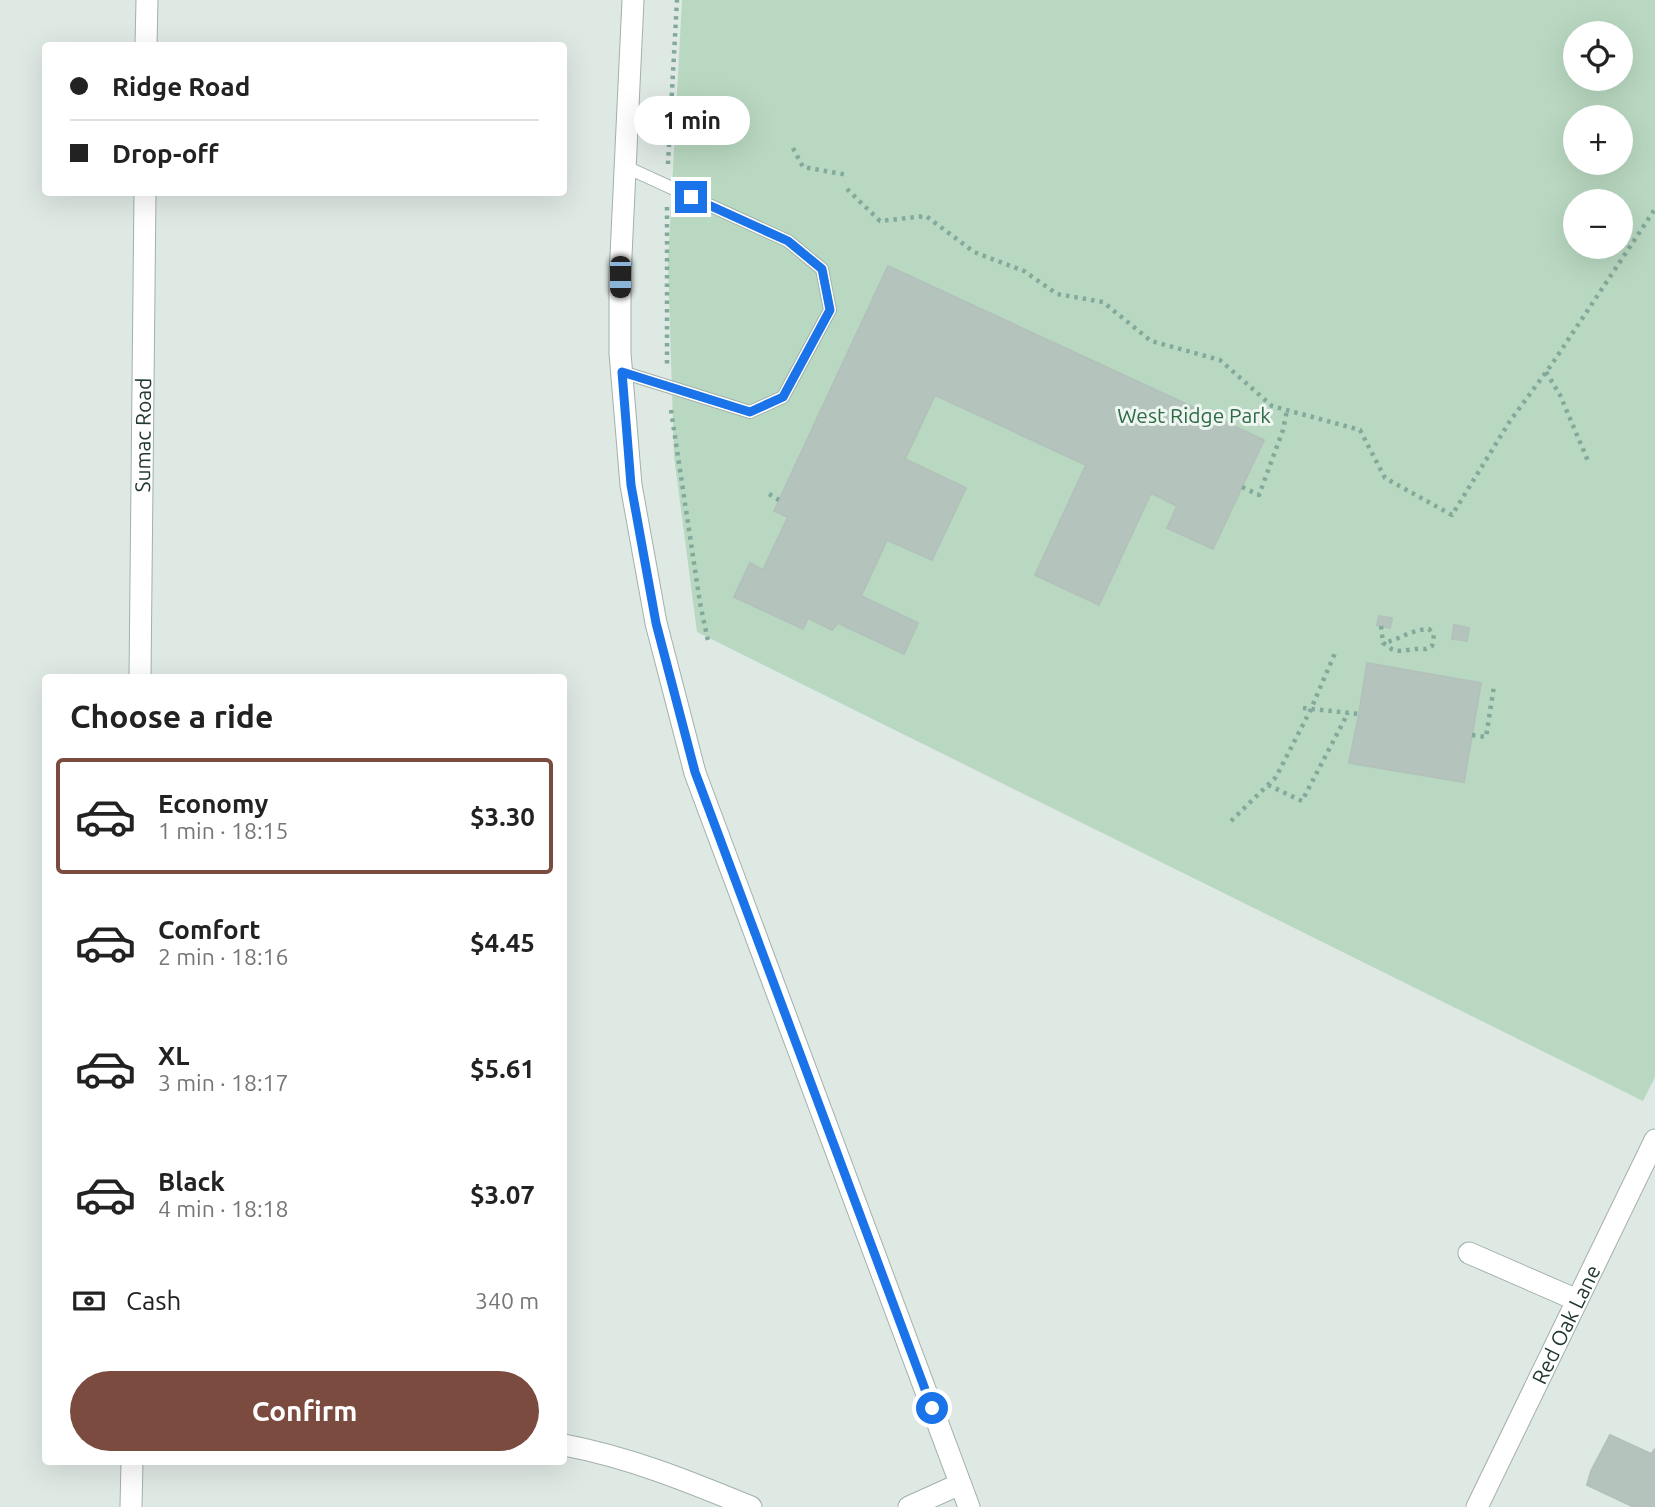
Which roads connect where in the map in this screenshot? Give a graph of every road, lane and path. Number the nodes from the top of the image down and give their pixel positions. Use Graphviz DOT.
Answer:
graph roads {
  1 [pos="147,0"];
  2 [pos="634,0"];
  3 [pos="677,0"];
  4 [pos="146,42"];
  5 [pos="793,148"];
  6 [pos="626,167"];
  7 [pos="848,175"];
  8 [pos="667,186"];
  9 [pos="847,190"];
  10 [pos="145,196"];
  11 [pos="1655,209"];
  12 [pos="622,372"];
  13 [pos="1546,372"];
  14 [pos="667,386"];
  15 [pos="1287,410"];
  16 [pos="1588,461"];
  17 [pos="1242,487"];
  18 [pos="769,494"];
  19 [pos="779,500"];
  20 [pos="1381,626"];
  21 [pos="708,641"];
  22 [pos="1383,643"];
  23 [pos="1335,653"];
  24 [pos="140,674"];
  25 [pos="1494,686"];
  26 [pos="1303,708"];
  27 [pos="1311,709"];
  28 [pos="1348,713"];
  29 [pos="1359,715"];
  30 [pos="1472,735"];
  31 [pos="1268,785"];
  32 [pos="1231,821"];
  33 [pos="1655,1140"];
  34 [pos="1469,1253"];
  35 [pos="1577,1300"];
  36 [pos="567,1446"];
  37 [pos="132,1465"];
  38 [pos="960,1484"];
  39 [pos="131,1507"];
  40 [pos="751,1507"];
  41 [pos="909,1507"];
  42 [pos="969,1507"];
  43 [pos="1477,1507"];
  1 -- 4 [label="street"];
  2 -- 6 [label="street"];
  3 -- 8 [label="path"];
  5 -- 7 [label="path"];
  6 -- 8 [label="lane"];
  6 -- 12 [label="street"];
  8 -- 14 [label="path"];
  8 -- 14 [label="lane"];
  9 -- 15 [label="path"];
  10 -- 24 [label="street, Sumac Road"];
  11 -- 13 [label="path"];
  12 -- 14 [label="lane"];
  12 -- 38 [label="street"];
  13 -- 15 [label="path"];
  13 -- 16 [label="path"];
  14 -- 21 [label="path"];
  15 -- 17 [label="path"];
  18 -- 19 [label="path"];
  20 -- 22 [label="path"];
  22 -- 22 [label="path"];
  23 -- 27 [label="path"];
  25 -- 30 [label="path"];
  26 -- 27 [label="path"];
  27 -- 28 [label="path"];
  27 -- 31 [label="path"];
  28 -- 29 [label="path"];
  28 -- 31 [label="path"];
  31 -- 32 [label="path"];
  33 -- 35 [label="street, Red Oak Lane"];
  34 -- 35 [label="street"];
  35 -- 43 [label="street, Red Oak Lane"];
  36 -- 40 [label="street"];
  37 -- 39 [label="street"];
  38 -- 41 [label="street"];
  38 -- 42 [label="street"];
}
